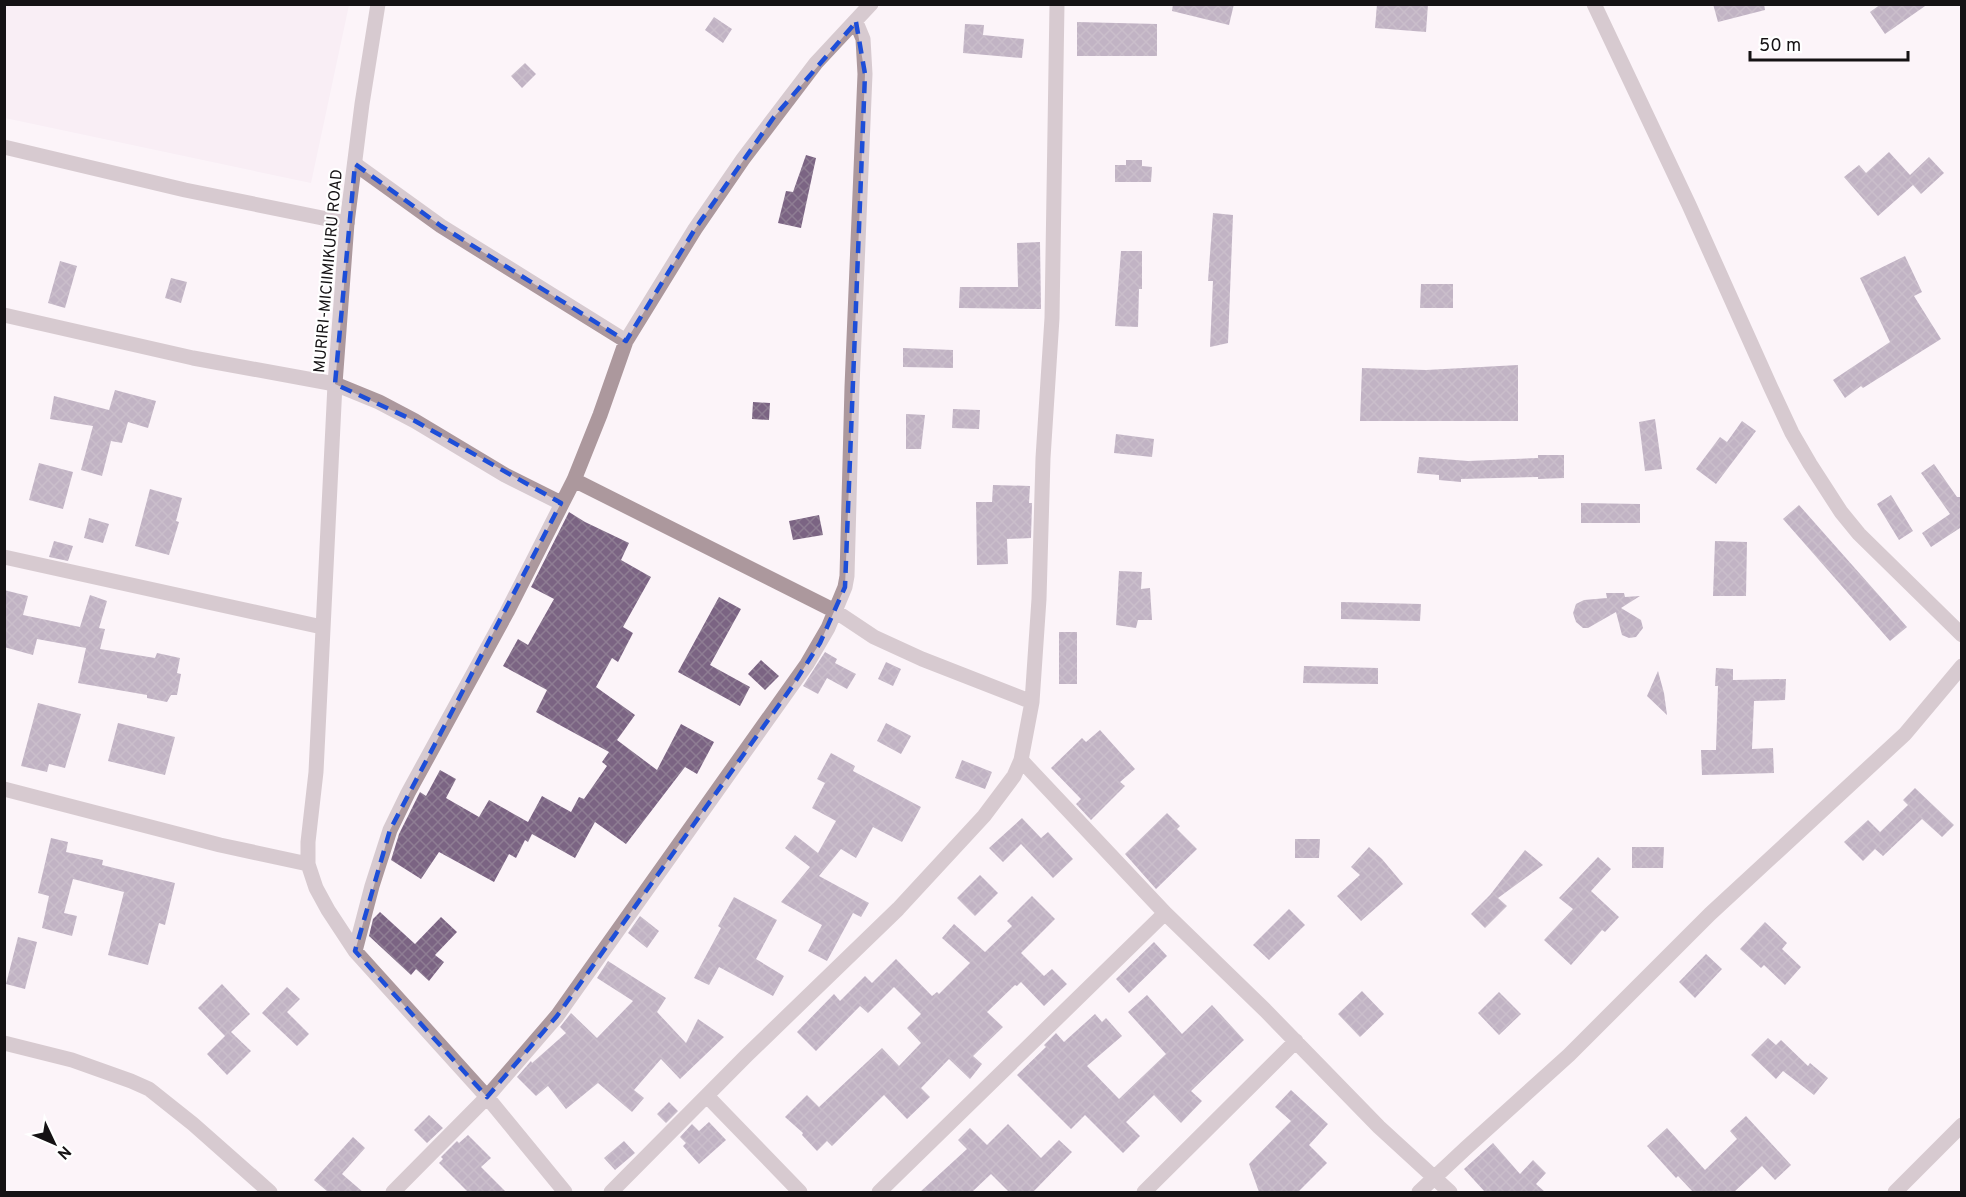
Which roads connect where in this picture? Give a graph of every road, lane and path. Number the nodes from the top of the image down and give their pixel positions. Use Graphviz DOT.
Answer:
graph roads {
  1 [pos="378,4"];
  2 [pos="871,4"];
  3 [pos="1057,4"];
  4 [pos="1594,4"];
  5 [pos="856,22"];
  6 [pos="4,147"];
  7 [pos="355,164"];
  8 [pos="347,223"];
  9 [pos="4,315"];
  10 [pos="626,341"];
  11 [pos="335,384"];
  12 [pos="574,480"];
  13 [pos="561,503"];
  14 [pos="4,557"];
  15 [pos="835,612"];
  16 [pos="322,627"];
  17 [pos="1962,635"];
  18 [pos="1962,666"];
  19 [pos="1032,702"];
  20 [pos="1021,760"];
  21 [pos="4,789"];
  22 [pos="309,864"];
  23 [pos="1165,913"];
  24 [pos="355,951"];
  25 [pos="1296,1041"];
  26 [pos="4,1043"];
  27 [pos="707,1096"];
  28 [pos="487,1097"];
  29 [pos="1962,1125"];
  30 [pos="1435,1178"];
  31 [pos="270,1192"];
  32 [pos="393,1192"];
  33 [pos="565,1192"];
  34 [pos="611,1192"];
  35 [pos="800,1192"];
  36 [pos="879,1192"];
  37 [pos="1144,1192"];
  38 [pos="1419,1192"];
  39 [pos="1450,1192"];
  40 [pos="1895,1192"];
  1 -- 7 [label="street, MURIRI-MICIIMIKURU ROAD"];
  2 -- 5 [label="street"];
  3 -- 19 [label="street"];
  4 -- 17 [label="street"];
  5 -- 10 [label="street"];
  5 -- 15 [label="street"];
  6 -- 8 [label="street"];
  7 -- 8 [label="street, MURIRI-MICIIMIKURU ROAD"];
  7 -- 10 [label="street"];
  8 -- 11 [label="street, MURIRI-MICIIMIKURU ROAD"];
  9 -- 11 [label="street, MURIRI-MICIIMIKURU ROAD"];
  10 -- 12 [label="street"];
  11 -- 13 [label="street"];
  11 -- 16 [label="street"];
  12 -- 13 [label="street"];
  12 -- 15 [label="street"];
  13 -- 24 [label="street"];
  14 -- 16 [label="street"];
  15 -- 19 [label="street"];
  15 -- 28 [label="street"];
  16 -- 22 [label="street"];
  18 -- 30 [label="street"];
  19 -- 20 [label="street"];
  20 -- 23 [label="street"];
  20 -- 27 [label="street"];
  21 -- 22 [label="street"];
  22 -- 24 [label="street"];
  23 -- 25 [label="street"];
  23 -- 36 [label="street"];
  24 -- 28 [label="street"];
  25 -- 30 [label="street"];
  25 -- 37 [label="street"];
  26 -- 31 [label="street"];
  27 -- 34 [label="street"];
  27 -- 35 [label="street"];
  28 -- 32 [label="street"];
  28 -- 33 [label="street"];
  29 -- 40 [label="street"];
  30 -- 38 [label="street"];
  30 -- 39 [label="street"];
}
